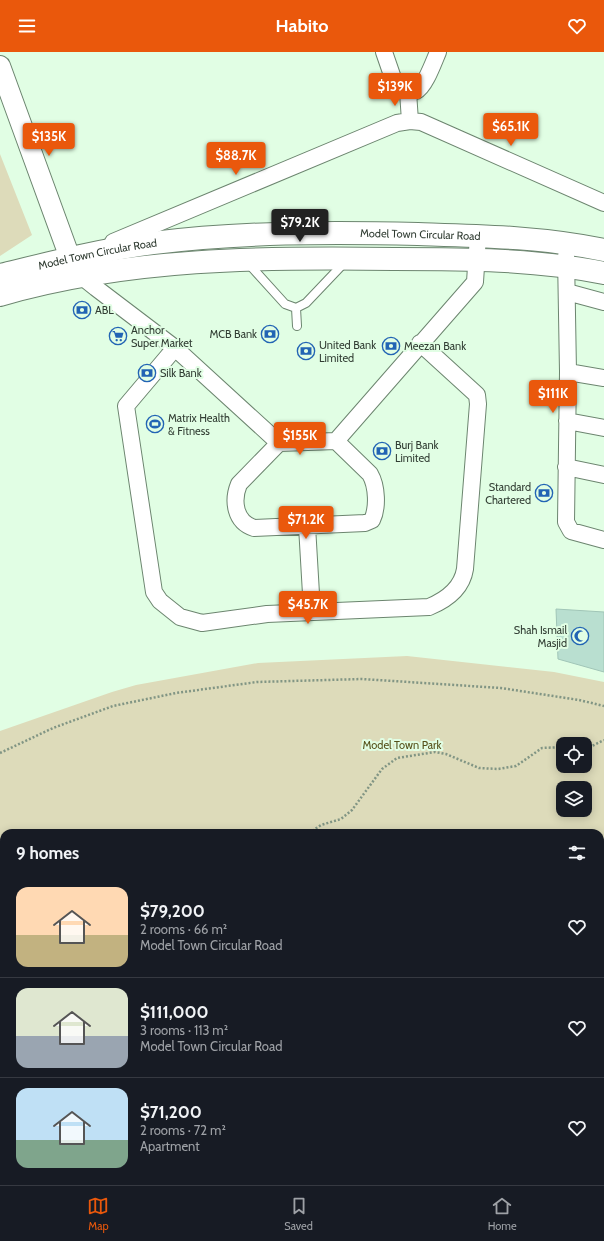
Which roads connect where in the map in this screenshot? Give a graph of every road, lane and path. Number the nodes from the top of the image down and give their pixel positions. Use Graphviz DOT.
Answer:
graph roads {
  1 [pos="384,52"];
  2 [pos="438,52"];
  3 [pos="0,66"];
  4 [pos="408,92"];
  5 [pos="410,121"];
  6 [pos="604,203"];
  7 [pos="478,236"];
  8 [pos="567,242"];
  9 [pos="604,250"];
  10 [pos="348,258"];
  11 [pos="476,259"];
  12 [pos="244,260"];
  13 [pos="566,265"];
  14 [pos="76,267"];
  15 [pos="604,273"];
  16 [pos="0,275"];
  17 [pos="567,292"];
  18 [pos="0,295"];
  19 [pos="604,302"];
  20 [pos="296,308"];
  21 [pos="297,326"];
  22 [pos="420,343"];
  23 [pos="174,348"];
  24 [pos="568,372"];
  25 [pos="604,378"];
  26 [pos="567,421"];
  27 [pos="604,428"];
  28 [pos="336,441"];
  29 [pos="279,443"];
  30 [pos="566,468"];
  31 [pos="604,475"];
  32 [pos="308,526"];
  33 [pos="604,540"];
  34 [pos="312,611"];
  35 [pos="604,706"];
  36 [pos="604,740"];
  37 [pos="592,746"];
  38 [pos="556,747"];
  39 [pos="0,753"];
  40 [pos="315,829"];
  1 -- 4 [label="street"];
  2 -- 4 [label="street"];
  3 -- 14 [label="street"];
  4 -- 5 [label="street"];
  5 -- 6 [label="street"];
  5 -- 14 [label="street"];
  7 -- 8 [label="main road, Model Town Circular Road"];
  7 -- 11 [label="street"];
  7 -- 14 [label="main road, Model Town Circular Road"];
  8 -- 9 [label="main road, Model Town Circular Road"];
  8 -- 13 [label="street"];
  10 -- 11 [label="main road, Model Town Circular Road"];
  10 -- 12 [label="main road, Model Town Circular Road"];
  10 -- 20 [label="lane"];
  11 -- 13 [label="main road, Model Town Circular Road"];
  11 -- 22 [label="street"];
  12 -- 14 [label="main road, Model Town Circular Road"];
  12 -- 20 [label="lane"];
  13 -- 15 [label="main road, Model Town Circular Road"];
  13 -- 17 [label="street"];
  14 -- 16 [label="main road, Model Town Circular Road"];
  14 -- 18 [label="main road, Model Town Circular Road"];
  14 -- 23 [label="street"];
  17 -- 19 [label="street"];
  17 -- 24 [label="street"];
  20 -- 21 [label="lane"];
  22 -- 28 [label="street"];
  22 -- 34 [label="street"];
  23 -- 29 [label="street"];
  23 -- 34 [label="street"];
  24 -- 25 [label="street"];
  24 -- 26 [label="street"];
  26 -- 27 [label="street"];
  26 -- 30 [label="street"];
  28 -- 29 [label="street"];
  28 -- 32 [label="street"];
  29 -- 32 [label="street"];
  30 -- 31 [label="street"];
  30 -- 33 [label="street"];
  32 -- 34 [label="street"];
  35 -- 39 [label="path"];
  36 -- 37 [label="path"];
  38 -- 40 [label="path"];
}
